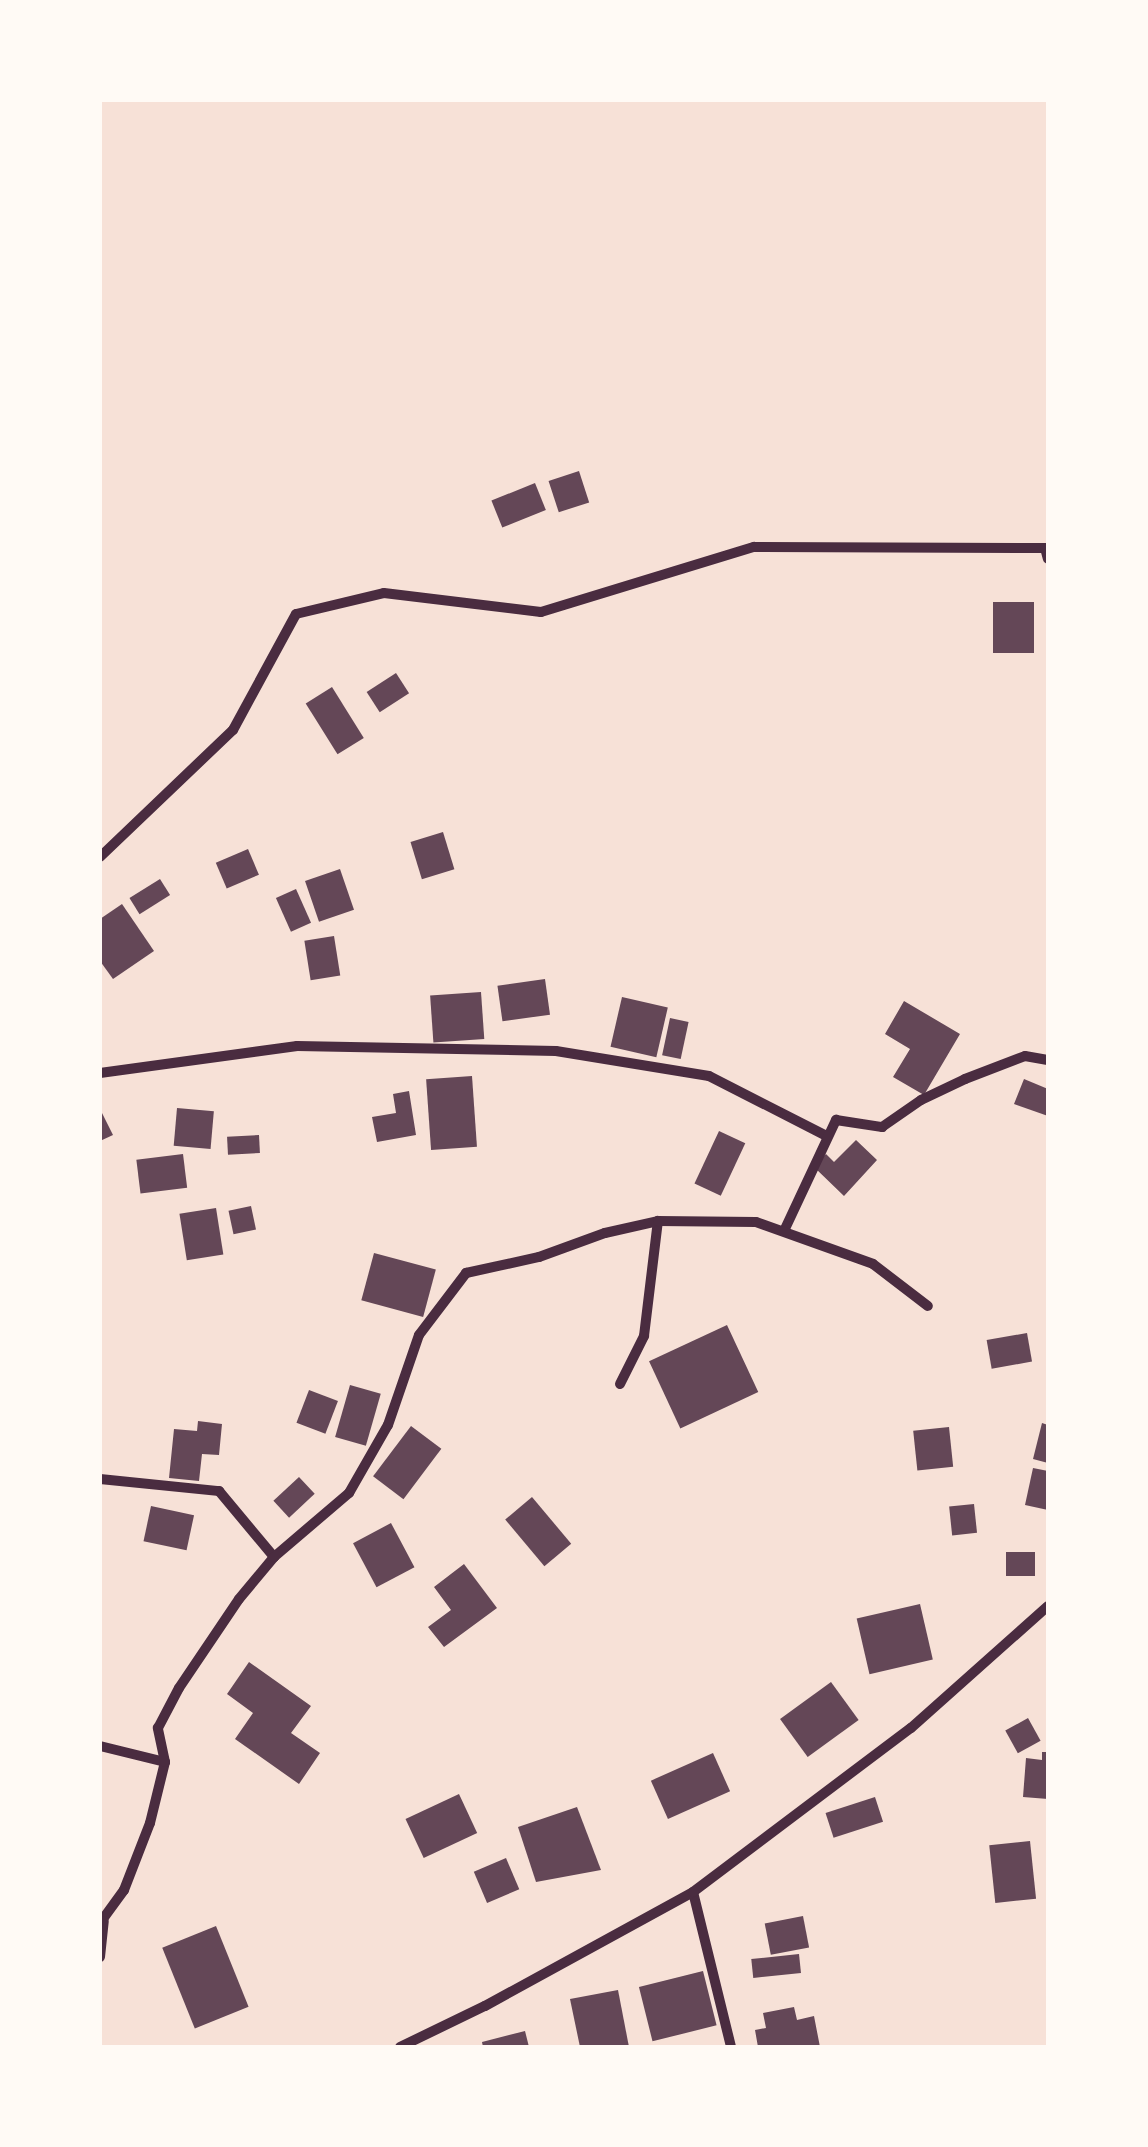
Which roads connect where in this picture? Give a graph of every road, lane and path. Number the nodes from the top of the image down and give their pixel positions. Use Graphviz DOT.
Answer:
graph roads {
  1 [pos="1048,559"];
  2 [pos="100,856"];
  3 [pos="1048,1060"];
  4 [pos="100,1072"];
  5 [pos="827,1136"];
  6 [pos="658,1220"];
  7 [pos="784,1231"];
  8 [pos="928,1306"];
  9 [pos="620,1384"];
  10 [pos="100,1478"];
  11 [pos="274,1557"];
  12 [pos="1048,1606"];
  13 [pos="100,1746"];
  14 [pos="165,1762"];
  15 [pos="693,1892"];
  16 [pos="102,1922"];
  17 [pos="100,1957"];
  18 [pos="400,2047"];
  19 [pos="731,2047"];
  1 -- 2 [label="street"];
  3 -- 5 [label="street"];
  4 -- 5 [label="street"];
  5 -- 7 [label="street"];
  6 -- 7 [label="street"];
  6 -- 9 [label="street"];
  6 -- 11 [label="street"];
  7 -- 8 [label="street"];
  10 -- 11 [label="street"];
  11 -- 14 [label="street"];
  12 -- 15 [label="street"];
  13 -- 14 [label="street"];
  14 -- 16 [label="street"];
  15 -- 18 [label="street"];
  15 -- 19 [label="street"];
  16 -- 17 [label="street"];
}
